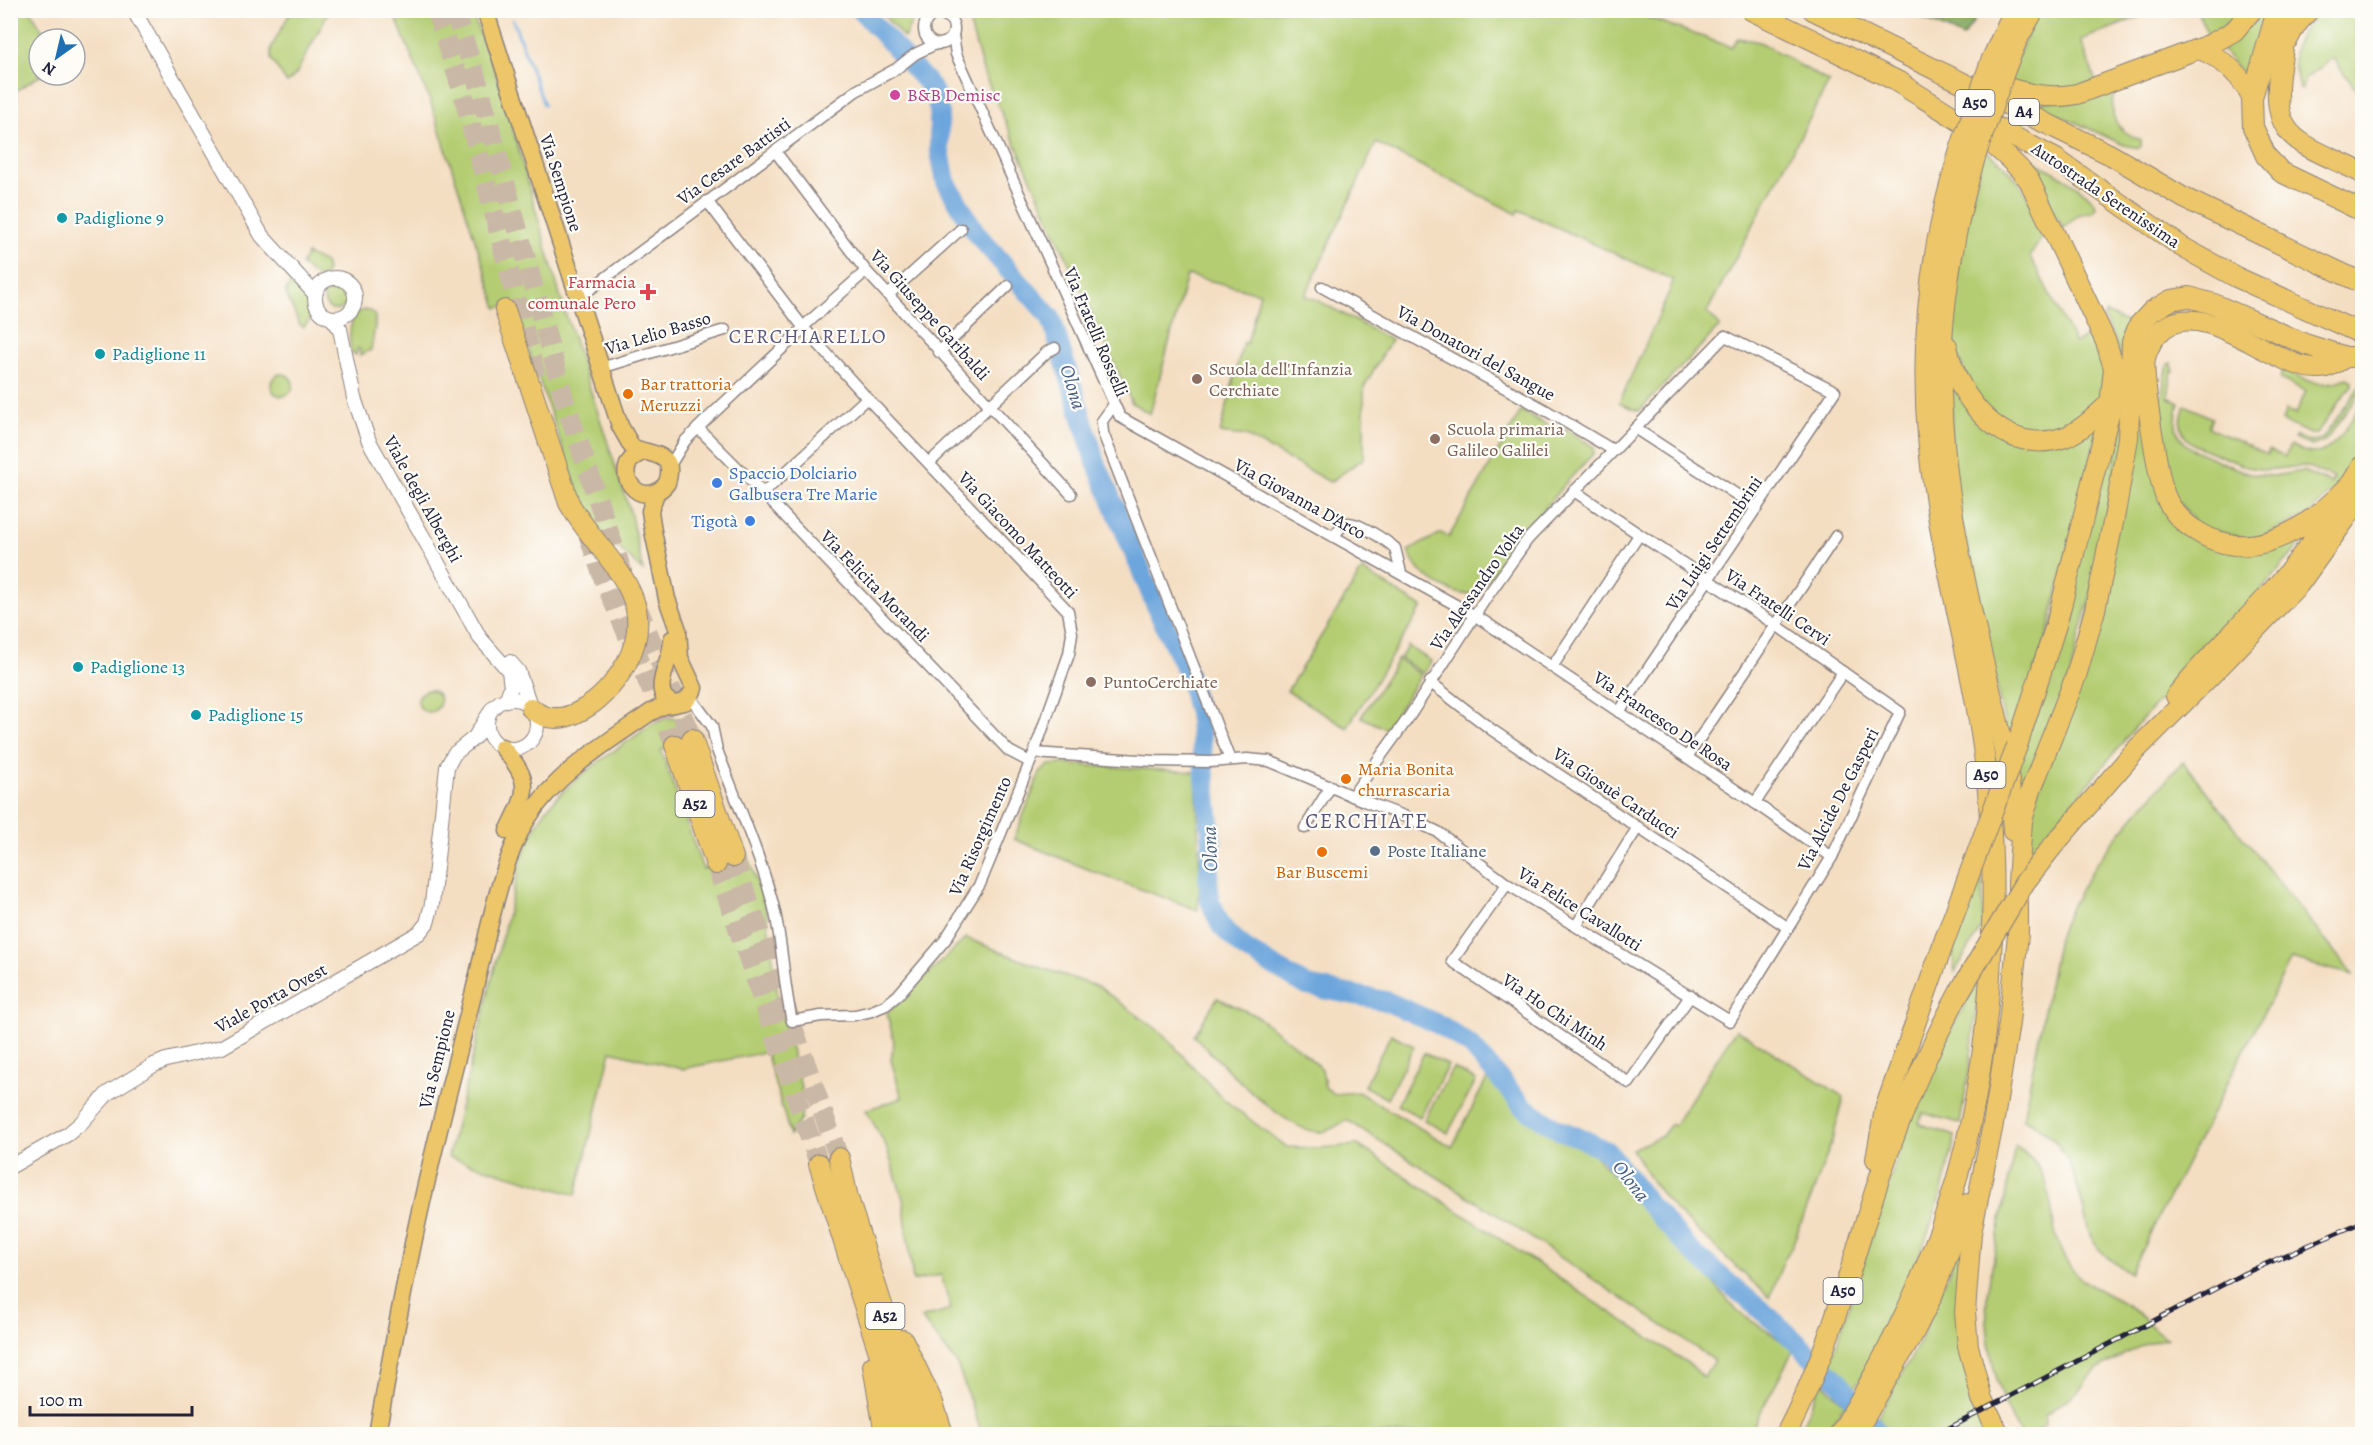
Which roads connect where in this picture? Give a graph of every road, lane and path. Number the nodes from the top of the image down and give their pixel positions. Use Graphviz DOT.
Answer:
graph roads {
  1 [pos="485,10"];
  2 [pos="1751,10"];
  3 [pos="1813,10"];
  4 [pos="2014,10"];
  5 [pos="2034,10"];
  6 [pos="2252,10"];
  7 [pos="2277,10"];
  8 [pos="2290,10"];
  9 [pos="2309,10"];
  10 [pos="948,14"];
  11 [pos="137,16"];
  12 [pos="1860,32"];
  13 [pos="925,35"];
  14 [pos="953,35"];
  15 [pos="938,44"];
  16 [pos="2284,46"];
  17 [pos="2200,49"];
  18 [pos="915,54"];
  19 [pos="956,54"];
  20 [pos="1999,64"];
  21 [pos="1893,79"];
  22 [pos="2253,98"];
  23 [pos="1969,150"];
  24 [pos="774,151"];
  25 [pos="2362,173"];
  26 [pos="707,201"];
  27 [pos="2362,212"];
  28 [pos="961,229"];
  29 [pos="866,271"];
  30 [pos="2362,283"];
  31 [pos="1008,286"];
  32 [pos="1322,287"];
  33 [pos="318,289"];
  34 [pos="888,295"];
  35 [pos="577,299"];
  36 [pos="351,310"];
  37 [pos="505,310"];
  38 [pos="332,318"];
  39 [pos="804,327"];
  40 [pos="725,330"];
  41 [pos="1944,331"];
  42 [pos="2362,334"];
  43 [pos="1725,336"];
  44 [pos="1055,348"];
  45 [pos="939,352"];
  46 [pos="344,353"];
  47 [pos="2354,357"];
  48 [pos="601,368"];
  49 [pos="867,398"];
  50 [pos="2109,404"];
  51 [pos="990,405"];
  52 [pos="1113,406"];
  53 [pos="698,428"];
  54 [pos="1636,429"];
  55 [pos="1613,450"];
  56 [pos="657,458"];
  57 [pos="930,463"];
  58 [pos="628,464"];
  59 [pos="2362,466"];
  60 [pos="2357,489"];
  61 [pos="635,490"];
  62 [pos="1574,491"];
  63 [pos="656,493"];
  64 [pos="764,493"];
  65 [pos="1071,494"];
  66 [pos="1756,508"];
  67 [pos="1639,535"];
  68 [pos="1334,536"];
  69 [pos="1836,536"];
  70 [pos="1401,573"];
  71 [pos="1709,581"];
  72 [pos="1474,616"];
  73 [pos="1776,626"];
  74 [pos="492,652"];
  75 [pos="1552,667"];
  76 [pos="1843,672"];
  77 [pos="661,682"];
  78 [pos="1430,682"];
  79 [pos="684,694"];
  80 [pos="506,700"];
  81 [pos="531,708"];
  82 [pos="1619,712"];
  83 [pos="488,717"];
  84 [pos="617,736"];
  85 [pos="684,742"];
  86 [pos="502,747"];
  87 [pos="717,750"];
  88 [pos="1032,758"];
  89 [pos="1687,758"];
  90 [pos="1230,759"];
  91 [pos="447,782"];
  92 [pos="1331,786"];
  93 [pos="1352,796"];
  94 [pos="1755,803"];
  95 [pos="1638,827"];
  96 [pos="1305,828"];
  97 [pos="1832,856"];
  98 [pos="724,861"];
  99 [pos="2018,882"];
  100 [pos="1507,884"];
  101 [pos="494,911"];
  102 [pos="1576,926"];
  103 [pos="1787,927"];
  104 [pos="1690,995"];
  105 [pos="1730,1021"];
  106 [pos="1994,1119"];
  107 [pos="839,1158"];
  108 [pos="819,1164"];
  109 [pos="10,1167"];
  110 [pos="848,1198"];
  111 [pos="1862,1233"];
  112 [pos="848,1252"];
  113 [pos="1870,1395"];
  114 [pos="942,1430"];
  115 [pos="1850,1430"];
  116 [pos="377,1434"];
  117 [pos="885,1434"];
  118 [pos="905,1434"];
  119 [pos="922,1434"];
  120 [pos="1786,1434"];
  121 [pos="1999,1434"];
  1 -- 35 [label="main road, Via Sempione"];
  2 -- 21 [label="highway, Autostrada Serenissima / A4"];
  3 -- 12 [label="highway, Autostrada Serenissima / A4"];
  4 -- 20 [label="highway, A50"];
  5 -- 20 [label="highway"];
  6 -- 17 [label="highway"];
  7 -- 22 [label="highway"];
  8 -- 16 [label="highway"];
  9 -- 16 [label="highway"];
  10 -- 13 [label="street"];
  10 -- 14 [label="street"];
  11 -- 33 [label="street"];
  12 -- 17 [label="highway"];
  12 -- 30 [label="highway, Autostrada Serenissima / A4"];
  13 -- 15 [label="street"];
  13 -- 18 [label="street, Via Cesare Battisti"];
  14 -- 15 [label="street"];
  14 -- 19 [label="street, Via Fratelli Rosselli"];
  15 -- 18 [label="street, Via Cesare Battisti"];
  15 -- 19 [label="street"];
  16 -- 25 [label="highway"];
  17 -- 22 [label="highway"];
  18 -- 24 [label="street, Via Cesare Battisti"];
  19 -- 52 [label="street, Via Fratelli Rosselli"];
  20 -- 23 [label="highway, A50, bridge"];
  21 -- 42 [label="highway, Autostrada Serenissima / A4"];
  21 -- 50 [label="highway"];
  22 -- 27 [label="highway"];
  23 -- 41 [label="highway"];
  23 -- 113 [label="highway, A50"];
  24 -- 26 [label="street, Via Cesare Battisti"];
  24 -- 29 [label="street, Via Giuseppe Garibaldi"];
  26 -- 35 [label="street, Via Cesare Battisti"];
  26 -- 39 [label="street"];
  28 -- 34 [label="street"];
  29 -- 34 [label="street, Via Giuseppe Garibaldi"];
  29 -- 39 [label="street"];
  31 -- 45 [label="street"];
  32 -- 55 [label="street, Via Donatori del Sangue"];
  33 -- 36 [label="street"];
  33 -- 38 [label="street"];
  34 -- 45 [label="street, Via Giuseppe Garibaldi"];
  35 -- 48 [label="main road, Via Sempione"];
  36 -- 38 [label="street"];
  36 -- 46 [label="street, Viale degli Alberghi"];
  37 -- 81 [label="highway"];
  38 -- 46 [label="street, Viale degli Alberghi"];
  39 -- 49 [label="street"];
  39 -- 53 [label="street"];
  40 -- 48 [label="street, Via Lelio Basso"];
  41 -- 50 [label="highway"];
  41 -- 99 [label="highway"];
  43 -- 54 [label="street, Via Alessandro Volta"];
  43 -- 66 [label="street, Via Luigi Settembrini"];
  44 -- 51 [label="street"];
  45 -- 51 [label="street, Via Giuseppe Garibaldi"];
  46 -- 74 [label="street, Viale degli Alberghi"];
  47 -- 60 [label="highway"];
  47 -- 99 [label="highway"];
  48 -- 56 [label="main road, Via Sempione"];
  48 -- 58 [label="main road, Via Sempione"];
  49 -- 57 [label="street, Via Giacomo Matteotti"];
  49 -- 64 [label="street"];
  50 -- 111 [label="highway, bridge"];
  51 -- 57 [label="street"];
  51 -- 65 [label="street, Via Giuseppe Garibaldi"];
  52 -- 68 [label="street, Via Giovanna D'Arco"];
  52 -- 90 [label="street, Via Fratelli Rosselli"];
  53 -- 56 [label="street"];
  53 -- 64 [label="street, Via Felicita Morandi"];
  54 -- 55 [label="street, Via Alessandro Volta"];
  54 -- 66 [label="street"];
  55 -- 62 [label="street, Via Alessandro Volta"];
  56 -- 58 [label="main road"];
  56 -- 63 [label="main road"];
  57 -- 88 [label="street, Via Giacomo Matteotti"];
  58 -- 61 [label="main road"];
  59 -- 60 [label="highway"];
  60 -- 111 [label="highway, A50, bridge"];
  61 -- 63 [label="main road"];
  61 -- 77 [label="main road, Via Sempione"];
  62 -- 67 [label="street, Via Fratelli Cervi"];
  62 -- 72 [label="street, Via Alessandro Volta"];
  63 -- 79 [label="main road"];
  64 -- 88 [label="street, Via Felicita Morandi"];
  66 -- 71 [label="street, Via Luigi Settembrini"];
  67 -- 71 [label="street, Via Fratelli Cervi"];
  67 -- 75 [label="street"];
  68 -- 70 [label="street, Via Giovanna D'Arco"];
  68 -- 70 [label="street"];
  69 -- 73 [label="street"];
  70 -- 72 [label="street, Via Giovanna D'Arco"];
  71 -- 73 [label="street, Via Fratelli Cervi"];
  71 -- 82 [label="street, Via Luigi Settembrini"];
  72 -- 75 [label="street, Via Francesco De Rosa"];
  72 -- 78 [label="street, Via Alessandro Volta"];
  73 -- 76 [label="street, Via Fratelli Cervi"];
  73 -- 89 [label="street"];
  74 -- 80 [label="street, Viale degli Alberghi"];
  74 -- 81 [label="street, Viale degli Alberghi"];
  75 -- 82 [label="street, Via Francesco De Rosa"];
  76 -- 94 [label="street"];
  76 -- 97 [label="street, Via Alcide De Gasperi"];
  77 -- 79 [label="main road"];
  77 -- 79 [label="main road"];
  77 -- 84 [label="main road, Via Sempione"];
  78 -- 93 [label="street, Via Alessandro Volta"];
  78 -- 95 [label="street, Via Giosuè Carducci"];
  79 -- 84 [label="main road, Via Sempione"];
  79 -- 87 [label="street"];
  79 -- 87 [label="street"];
  80 -- 81 [label="street"];
  80 -- 83 [label="street"];
  81 -- 86 [label="street"];
  82 -- 89 [label="street, Via Francesco De Rosa"];
  83 -- 86 [label="street"];
  83 -- 91 [label="street, Viale Porta Ovest"];
  84 -- 101 [label="main road, Via Sempione"];
  85 -- 98 [label="highway, A52"];
  86 -- 91 [label="street, Viale Porta Ovest"];
  86 -- 101 [label="main road"];
  87 -- 88 [label="street, Via Risorgimento"];
  88 -- 90 [label="street"];
  89 -- 94 [label="street, Via Francesco De Rosa"];
  90 -- 92 [label="street, Via Felice Cavallotti"];
  91 -- 109 [label="street, Viale Porta Ovest"];
  92 -- 93 [label="street, Via Felice Cavallotti"];
  92 -- 96 [label="street"];
  93 -- 100 [label="street, Via Felice Cavallotti"];
  94 -- 97 [label="street, Via Francesco De Rosa"];
  95 -- 102 [label="street"];
  95 -- 103 [label="street, Via Giosuè Carducci"];
  97 -- 103 [label="street, Via Alcide De Gasperi"];
  99 -- 106 [label="highway"];
  100 -- 102 [label="street, Via Felice Cavallotti"];
  100 -- 104 [label="street, Via Ho Chi Minh"];
  101 -- 116 [label="main road, Via Sempione"];
  102 -- 104 [label="street, Via Felice Cavallotti"];
  103 -- 105 [label="street, Via Alcide De Gasperi"];
  104 -- 105 [label="street, Via Felice Cavallotti"];
  106 -- 113 [label="highway"];
  106 -- 121 [label="highway"];
  107 -- 110 [label="highway, A52"];
  108 -- 112 [label="highway, A52"];
  110 -- 114 [label="highway"];
  110 -- 119 [label="highway, A52"];
  111 -- 120 [label="highway, A50"];
  112 -- 117 [label="highway"];
  112 -- 118 [label="highway, A52"];
  113 -- 115 [label="highway, A50"];
}
